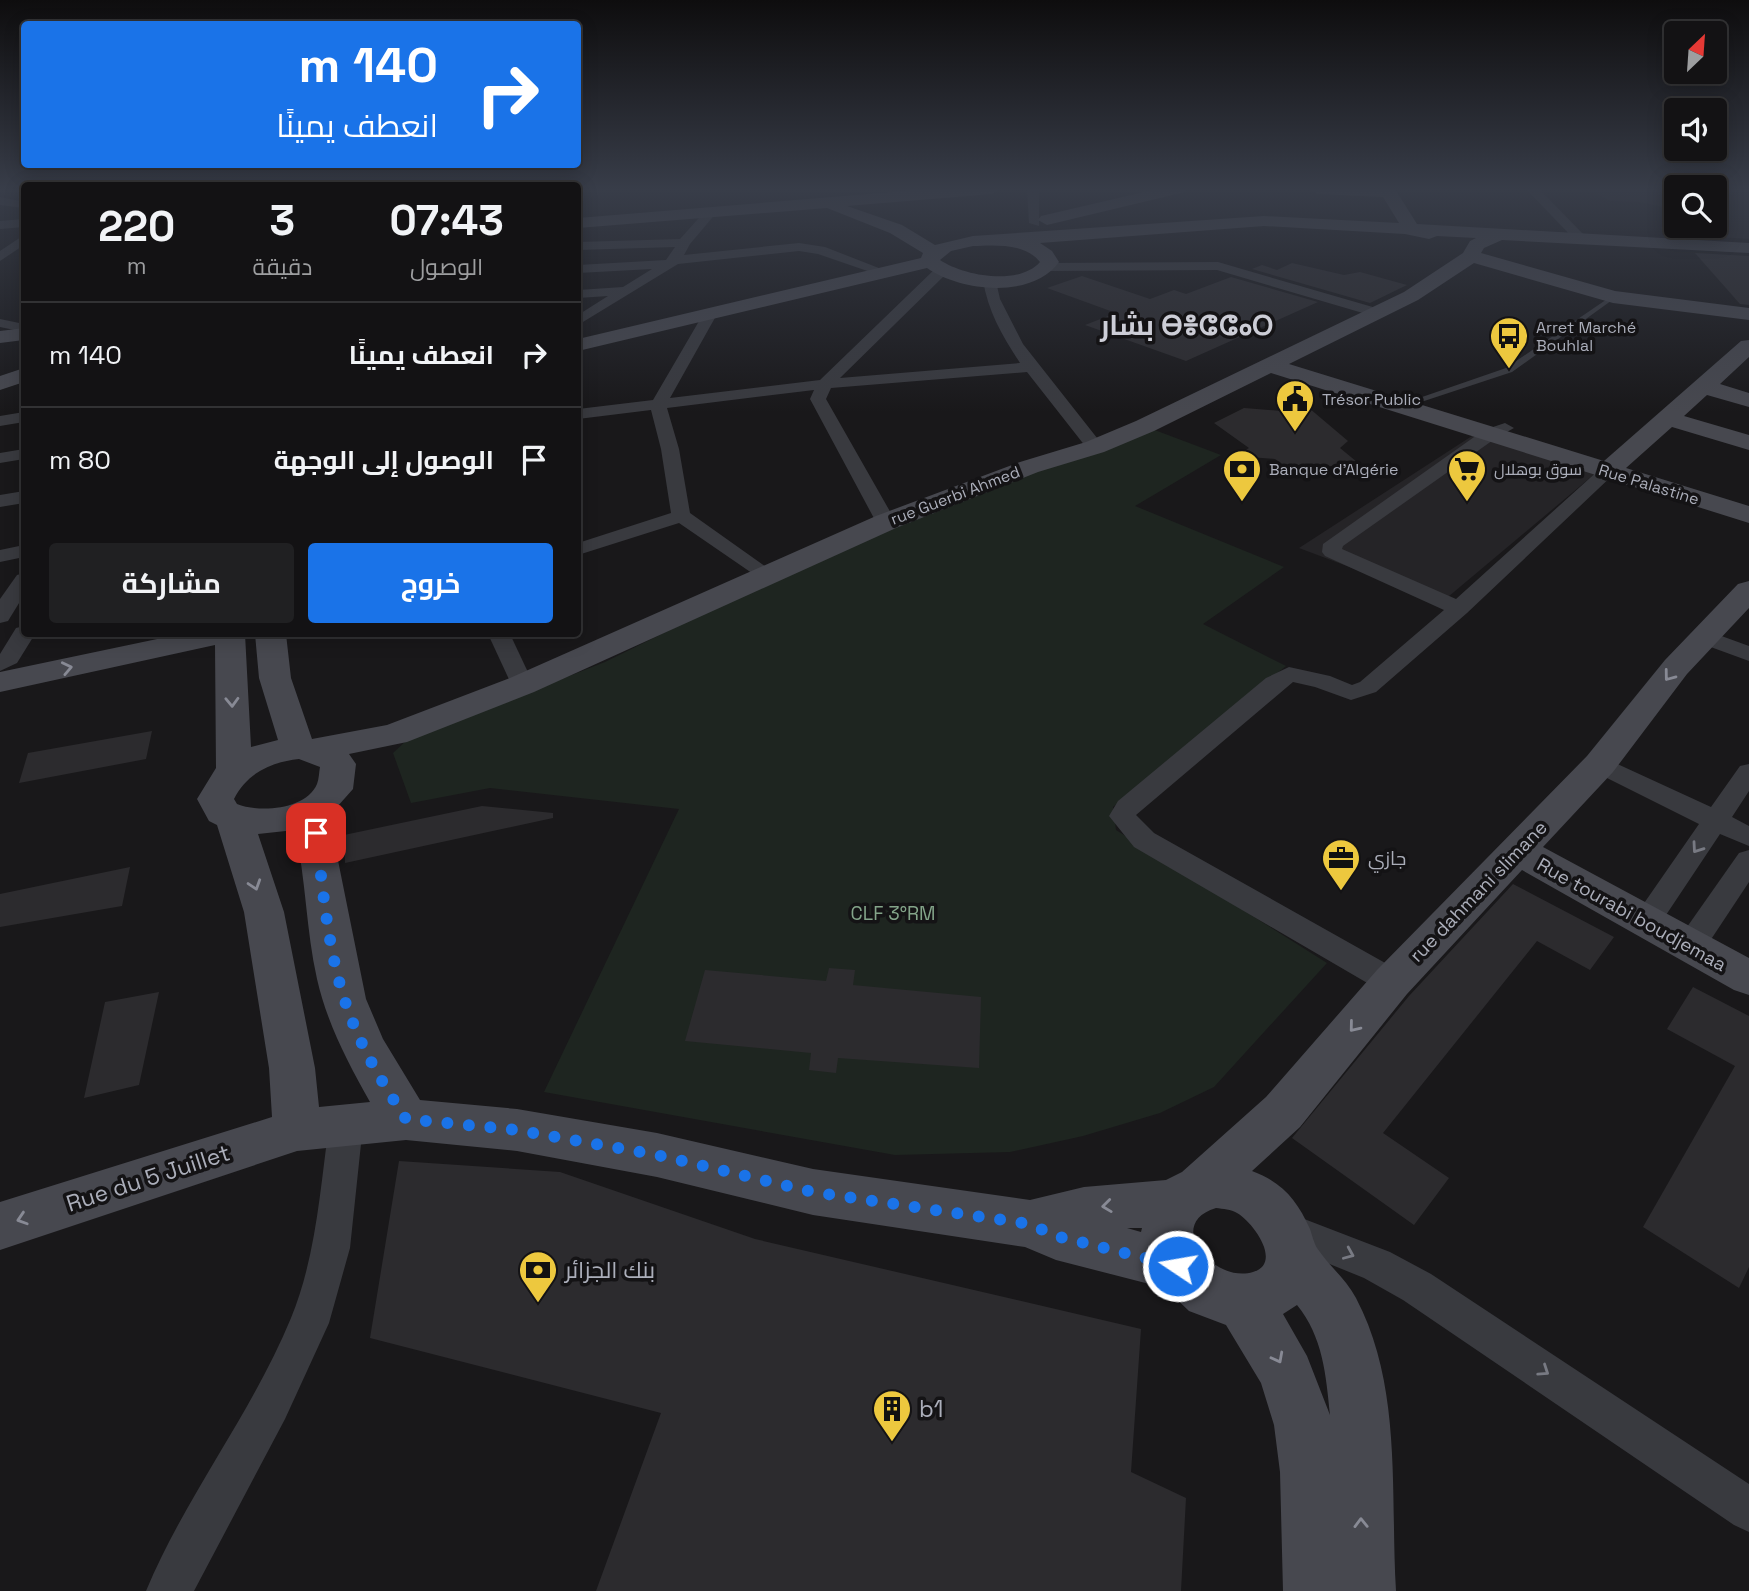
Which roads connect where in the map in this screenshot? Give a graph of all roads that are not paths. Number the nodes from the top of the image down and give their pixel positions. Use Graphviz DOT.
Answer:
graph roads {
  1 [pos="654,263"];
  2 [pos="669,263"];
  3 [pos="857,263"];
  4 [pos="928,263"];
  5 [pos="934,263"];
  6 [pos="937,263"];
  7 [pos="1041,263"];
  8 [pos="1136,263"];
  9 [pos="1455,263"];
  10 [pos="1512,263"];
  11 [pos="581,269"];
  12 [pos="882,272"];
  13 [pos="990,280"];
  14 [pos="629,290"];
  15 [pos="581,294"];
  16 [pos="1612,297"];
  17 [pos="1378,313"];
  18 [pos="1749,314"];
  19 [pos="709,316"];
  20 [pos="581,319"];
  21 [pos="0,323"];
  22 [pos="21,327"];
  23 [pos="21,334"];
  24 [pos="0,337"];
  25 [pos="581,344"];
  26 [pos="1749,346"];
  27 [pos="1275,361"];
  28 [pos="1029,367"];
  29 [pos="21,376"];
  30 [pos="0,383"];
  31 [pos="825,384"];
  32 [pos="1702,386"];
  33 [pos="1749,400"];
  34 [pos="1409,404"];
  35 [pos="659,405"];
  36 [pos="581,414"];
  37 [pos="21,418"];
  38 [pos="1667,418"];
  39 [pos="0,421"];
  40 [pos="1498,431"];
  41 [pos="1749,443"];
  42 [pos="1095,447"];
  43 [pos="21,454"];
  44 [pos="0,458"];
  45 [pos="1612,467"];
  46 [pos="21,498"];
  47 [pos="0,501"];
  48 [pos="1749,503"];
  49 [pos="1749,515"];
  50 [pos="681,516"];
  51 [pos="886,522"];
  52 [pos="581,548"];
  53 [pos="21,552"];
  54 [pos="0,556"];
  55 [pos="769,576"];
  56 [pos="21,584"];
  57 [pos="1749,590"];
  58 [pos="8,608"];
  59 [pos="1459,608"];
  60 [pos="22,637"];
  61 [pos="209,637"];
  62 [pos="230,637"];
  63 [pos="271,637"];
  64 [pos="500,637"];
  65 [pos="1706,637"];
  66 [pos="1749,654"];
  67 [pos="0,664"];
  68 [pos="0,682"];
  69 [pos="522,685"];
  70 [pos="318,758"];
  71 [pos="1600,764"];
  72 [pos="234,771"];
  73 [pos="1749,772"];
  74 [pos="308,811"];
  75 [pos="234,820"];
  76 [pos="1716,821"];
  77 [pos="1749,837"];
  78 [pos="1516,850"];
  79 [pos="1749,860"];
  80 [pos="1646,922"];
  81 [pos="1691,945"];
  82 [pos="1749,978"];
  83 [pos="1392,982"];
  84 [pos="406,1119"];
  85 [pos="346,1125"];
  86 [pos="297,1129"];
  87 [pos="1187,1195"];
  88 [pos="1030,1224"];
  89 [pos="0,1226"];
  90 [pos="1289,1245"];
  91 [pos="1178,1266"];
  92 [pos="1241,1301"];
  93 [pos="1749,1510"];
  94 [pos="169,1591"];
  95 [pos="1315,1591"];
  96 [pos="1364,1591"];
  1 -- 11 [label="street"];
  2 -- 14 [label="street"];
  3 -- 12 [label="street"];
  4 -- 12 [label="main road"];
  5 -- 31 [label="street"];
  6 -- 13 [label="main road"];
  7 -- 13 [label="main road"];
  8 -- 17 [label="street"];
  9 -- 17 [label="main road, rue Guerbi Ahmed"];
  10 -- 16 [label="main road"];
  12 -- 19 [label="main road"];
  13 -- 28 [label="street"];
  14 -- 15 [label="street"];
  14 -- 20 [label="street"];
  16 -- 18 [label="main road"];
  16 -- 34 [label="lane"];
  17 -- 27 [label="main road, rue Guerbi Ahmed"];
  19 -- 25 [label="main road"];
  19 -- 35 [label="street"];
  21 -- 22 [label="street"];
  23 -- 24 [label="main road"];
  26 -- 32 [label="main road"];
  27 -- 34 [label="main road, Rue Palastine"];
  27 -- 42 [label="main road, rue Guerbi Ahmed"];
  28 -- 31 [label="street"];
  28 -- 42 [label="street"];
  29 -- 30 [label="main road"];
  31 -- 35 [label="street"];
  31 -- 51 [label="street"];
  32 -- 33 [label="main road"];
  32 -- 38 [label="main road"];
  34 -- 40 [label="main road, Rue Palastine"];
  35 -- 36 [label="street"];
  35 -- 50 [label="street"];
  37 -- 39 [label="street"];
  38 -- 41 [label="main road"];
  38 -- 45 [label="main road"];
  40 -- 45 [label="main road, Rue Palastine"];
  40 -- 59 [label="street"];
  42 -- 51 [label="main road, rue Guerbi Ahmed"];
  43 -- 44 [label="street"];
  45 -- 48 [label="main road, Rue Palastine"];
  45 -- 49 [label="main road, Rue Palastine"];
  45 -- 59 [label="street"];
  46 -- 47 [label="street"];
  50 -- 52 [label="street"];
  50 -- 55 [label="street"];
  51 -- 55 [label="main road, rue Guerbi Ahmed"];
  53 -- 54 [label="street"];
  55 -- 69 [label="main road, rue Guerbi Ahmed"];
  56 -- 58 [label="street"];
  57 -- 65 [label="main road, rue dahmani slimane"];
  59 -- 83 [label="street"];
  60 -- 67 [label="street"];
  68 -- 61 [label="main road, one-way"];
  62 -- 72 [label="main road, one-way"];
  63 -- 70 [label="main road"];
  64 -- 69 [label="street"];
  65 -- 66 [label="street"];
  65 -- 71 [label="main road, rue dahmani slimane, one-way"];
  69 -- 70 [label="main road, rue Guerbi Ahmed"];
  70 -- 72 [label="main road"];
  70 -- 74 [label="main road"];
  71 -- 76 [label="street"];
  71 -- 78 [label="main road, rue dahmani slimane"];
  72 -- 75 [label="main road"];
  73 -- 76 [label="street"];
  74 -- 75 [label="main road"];
  74 -- 84 [label="main road"];
  75 -- 86 [label="main road, one-way"];
  76 -- 77 [label="street"];
  76 -- 80 [label="street, one-way"];
  78 -- 80 [label="main road, Rue tourabi boudjemaa"];
  78 -- 83 [label="main road, rue dahmani slimane"];
  79 -- 81 [label="street"];
  80 -- 81 [label="main road, Rue tourabi boudjemaa"];
  81 -- 82 [label="main road, Rue tourabi boudjemaa"];
  83 -- 87 [label="main road, rue dahmani slimane, one-way"];
  84 -- 85 [label="main road, Rue du 5 Juillet"];
  84 -- 88 [label="main road, Rue du 5 Juillet"];
  85 -- 86 [label="main road, Rue du 5 Juillet"];
  85 -- 94 [label="street"];
  86 -- 89 [label="main road, Rue du 5 Juillet, one-way"];
  87 -- 88 [label="main road, one-way"];
  87 -- 90 [label="main road"];
  87 -- 91 [label="main road"];
  88 -- 91 [label="main road"];
  90 -- 92 [label="main road"];
  90 -- 93 [label="street, one-way"];
  96 -- 90 [label="main road, one-way"];
  91 -- 92 [label="main road"];
  92 -- 95 [label="main road, one-way"];
}
